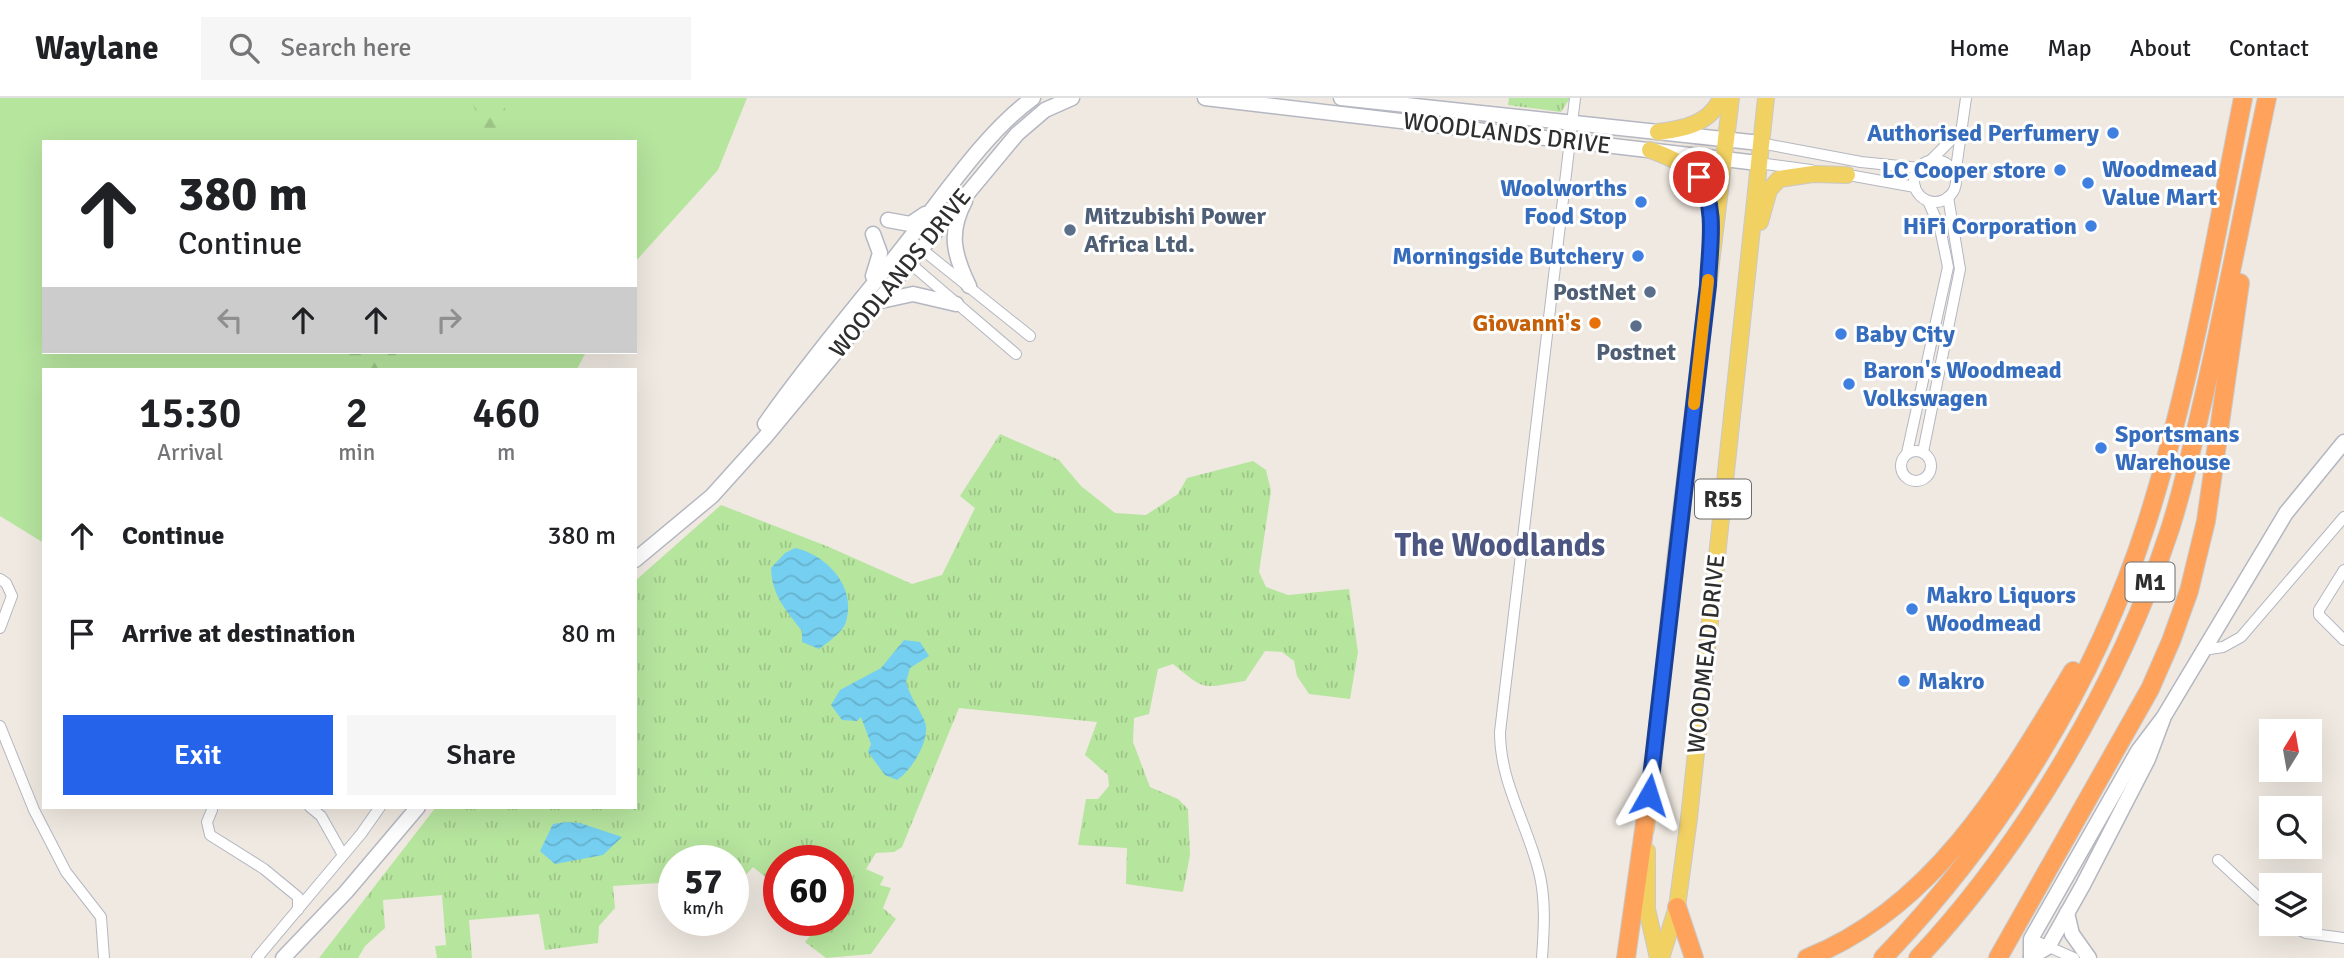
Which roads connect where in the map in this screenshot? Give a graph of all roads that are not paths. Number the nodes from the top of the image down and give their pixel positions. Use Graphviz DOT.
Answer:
graph roads {
  1 [pos="1032,98"];
  2 [pos="1072,98"];
  3 [pos="1205,98"];
  4 [pos="1341,98"];
  5 [pos="1575,98"];
  6 [pos="1721,98"];
  7 [pos="1731,98"];
  8 [pos="1766,98"];
  9 [pos="1966,98"];
  10 [pos="2243,98"];
  11 [pos="2267,98"];
  12 [pos="1570,124"];
  13 [pos="1959,131"];
  14 [pos="1658,132"];
  15 [pos="1727,139"];
  16 [pos="1568,140"];
  17 [pos="1760,143"];
  18 [pos="1650,150"];
  19 [pos="2256,150"];
  20 [pos="1725,159"];
  21 [pos="1930,161"];
  22 [pos="1758,163"];
  23 [pos="1919,168"];
  24 [pos="1847,175"];
  25 [pos="1955,176"];
  26 [pos="978,178"];
  27 [pos="1915,187"];
  28 [pos="1948,197"];
  29 [pos="1928,201"];
  30 [pos="933,209"];
  31 [pos="888,220"];
  32 [pos="873,234"];
  33 [pos="915,244"];
  34 [pos="903,258"];
  35 [pos="1747,275"];
  36 [pos="1708,285"];
  37 [pos="969,286"];
  38 [pos="870,297"];
  39 [pos="956,304"];
  40 [pos="1030,336"];
  41 [pos="1016,354"];
  42 [pos="2344,442"];
  43 [pos="1923,452"];
  44 [pos="1907,453"];
  45 [pos="2344,517"];
  46 [pos="2146,524"];
  47 [pos="637,558"];
  48 [pos="2344,570"];
  49 [pos="0,579"];
  50 [pos="0,628"];
  51 [pos="2344,640"];
  52 [pos="2203,650"];
  53 [pos="2163,718"];
  54 [pos="0,726"];
  55 [pos="312,809"];
  56 [pos="378,809"];
  57 [pos="416,809"];
  58 [pos="212,810"];
  59 [pos="1646,816"];
  60 [pos="343,855"];
  61 [pos="2218,860"];
  62 [pos="346,892"];
  63 [pos="2259,898"];
  64 [pos="1677,907"];
  65 [pos="298,910"];
  66 [pos="2067,913"];
  67 [pos="2322,935"];
  68 [pos="2344,937"];
  69 [pos="2031,939"];
  70 [pos="2048,947"];
  71 [pos="2031,957"];
  72 [pos="104,958"];
  73 [pos="257,958"];
  74 [pos="283,958"];
  75 [pos="293,958"];
  76 [pos="1542,958"];
  77 [pos="1626,958"];
  78 [pos="1659,958"];
  79 [pos="1694,958"];
  80 [pos="1807,958"];
  81 [pos="1883,958"];
  82 [pos="1917,958"];
  83 [pos="1998,958"];
  84 [pos="2074,958"];
  85 [pos="2089,958"];
  1 -- 30 [label="main road, WOODLANDS DRIVE"];
  2 -- 26 [label="main road, WOODLANDS DRIVE"];
  3 -- 16 [label="main road, WOODLANDS DRIVE"];
  4 -- 12 [label="main road, WOODLANDS DRIVE"];
  5 -- 12 [label="street"];
  6 -- 14 [label="main road"];
  7 -- 15 [label="main road, WOODMEAD DRIVE / R55"];
  8 -- 17 [label="main road, WOODMEAD DRIVE / R55"];
  9 -- 13 [label="street"];
  10 -- 46 [label="highway, M1"];
  11 -- 19 [label="highway, M1"];
  12 -- 14 [label="main road, WOODLANDS DRIVE"];
  12 -- 16 [label="street"];
  13 -- 21 [label="street"];
  13 -- 25 [label="street"];
  14 -- 15 [label="main road, WOODLANDS DRIVE"];
  15 -- 17 [label="main road, WOODLANDS DRIVE"];
  15 -- 20 [label="main road, WOODMEAD DRIVE / R55"];
  16 -- 18 [label="main road, WOODLANDS DRIVE"];
  16 -- 76 [label="street"];
  17 -- 22 [label="main road, WOODMEAD DRIVE / R55"];
  17 -- 23 [label="street"];
  18 -- 20 [label="main road, WOODLANDS DRIVE"];
  18 -- 36 [label="main road"];
  19 -- 82 [label="highway, M1"];
  19 -- 83 [label="highway"];
  20 -- 22 [label="main road, WOODLANDS DRIVE"];
  20 -- 36 [label="main road, WOODMEAD DRIVE / R55"];
  21 -- 23 [label="street"];
  21 -- 25 [label="street"];
  22 -- 24 [label="street"];
  22 -- 35 [label="main road, WOODMEAD DRIVE / R55"];
  23 -- 27 [label="street"];
  24 -- 27 [label="street"];
  24 -- 35 [label="main road"];
  25 -- 28 [label="street"];
  26 -- 33 [label="main road, WOODLANDS DRIVE"];
  26 -- 37 [label="main road"];
  27 -- 29 [label="street"];
  28 -- 29 [label="street"];
  28 -- 43 [label="street"];
  29 -- 44 [label="street"];
  30 -- 31 [label="main road"];
  30 -- 33 [label="main road, WOODLANDS DRIVE"];
  32 -- 38 [label="main road"];
  33 -- 34 [label="main road, WOODLANDS DRIVE"];
  33 -- 37 [label="street"];
  34 -- 38 [label="main road, WOODLANDS DRIVE"];
  34 -- 39 [label="street"];
  35 -- 64 [label="main road, WOODMEAD DRIVE / R55"];
  36 -- 59 [label="main road, WOODMEAD DRIVE / R55"];
  37 -- 40 [label="street"];
  38 -- 39 [label="main road"];
  38 -- 47 [label="main road, WOODLANDS DRIVE"];
  39 -- 41 [label="street"];
  42 -- 52 [label="main road"];
  43 -- 44 [label="street"];
  43 -- 44 [label="street"];
  45 -- 52 [label="street"];
  46 -- 80 [label="highway"];
  46 -- 81 [label="highway, M1"];
  48 -- 51 [label="street"];
  49 -- 50 [label="street"];
  52 -- 53 [label="main road"];
  53 -- 66 [label="main road"];
  53 -- 69 [label="main road"];
  54 -- 72 [label="street"];
  55 -- 60 [label="street"];
  56 -- 60 [label="street"];
  57 -- 62 [label="main road"];
  58 -- 65 [label="street"];
  59 -- 77 [label="highway"];
  59 -- 78 [label="main road, WOODMEAD DRIVE / R55"];
  60 -- 65 [label="street"];
  61 -- 63 [label="street"];
  62 -- 74 [label="main road"];
  62 -- 75 [label="main road"];
  64 -- 78 [label="main road, WOODMEAD DRIVE / R55"];
  64 -- 79 [label="highway"];
  65 -- 73 [label="street"];
  66 -- 70 [label="main road"];
  66 -- 85 [label="main road"];
  67 -- 68 [label="street"];
  69 -- 70 [label="street"];
  69 -- 71 [label="main road"];
  70 -- 71 [label="main road"];
  70 -- 84 [label="street"];
}
